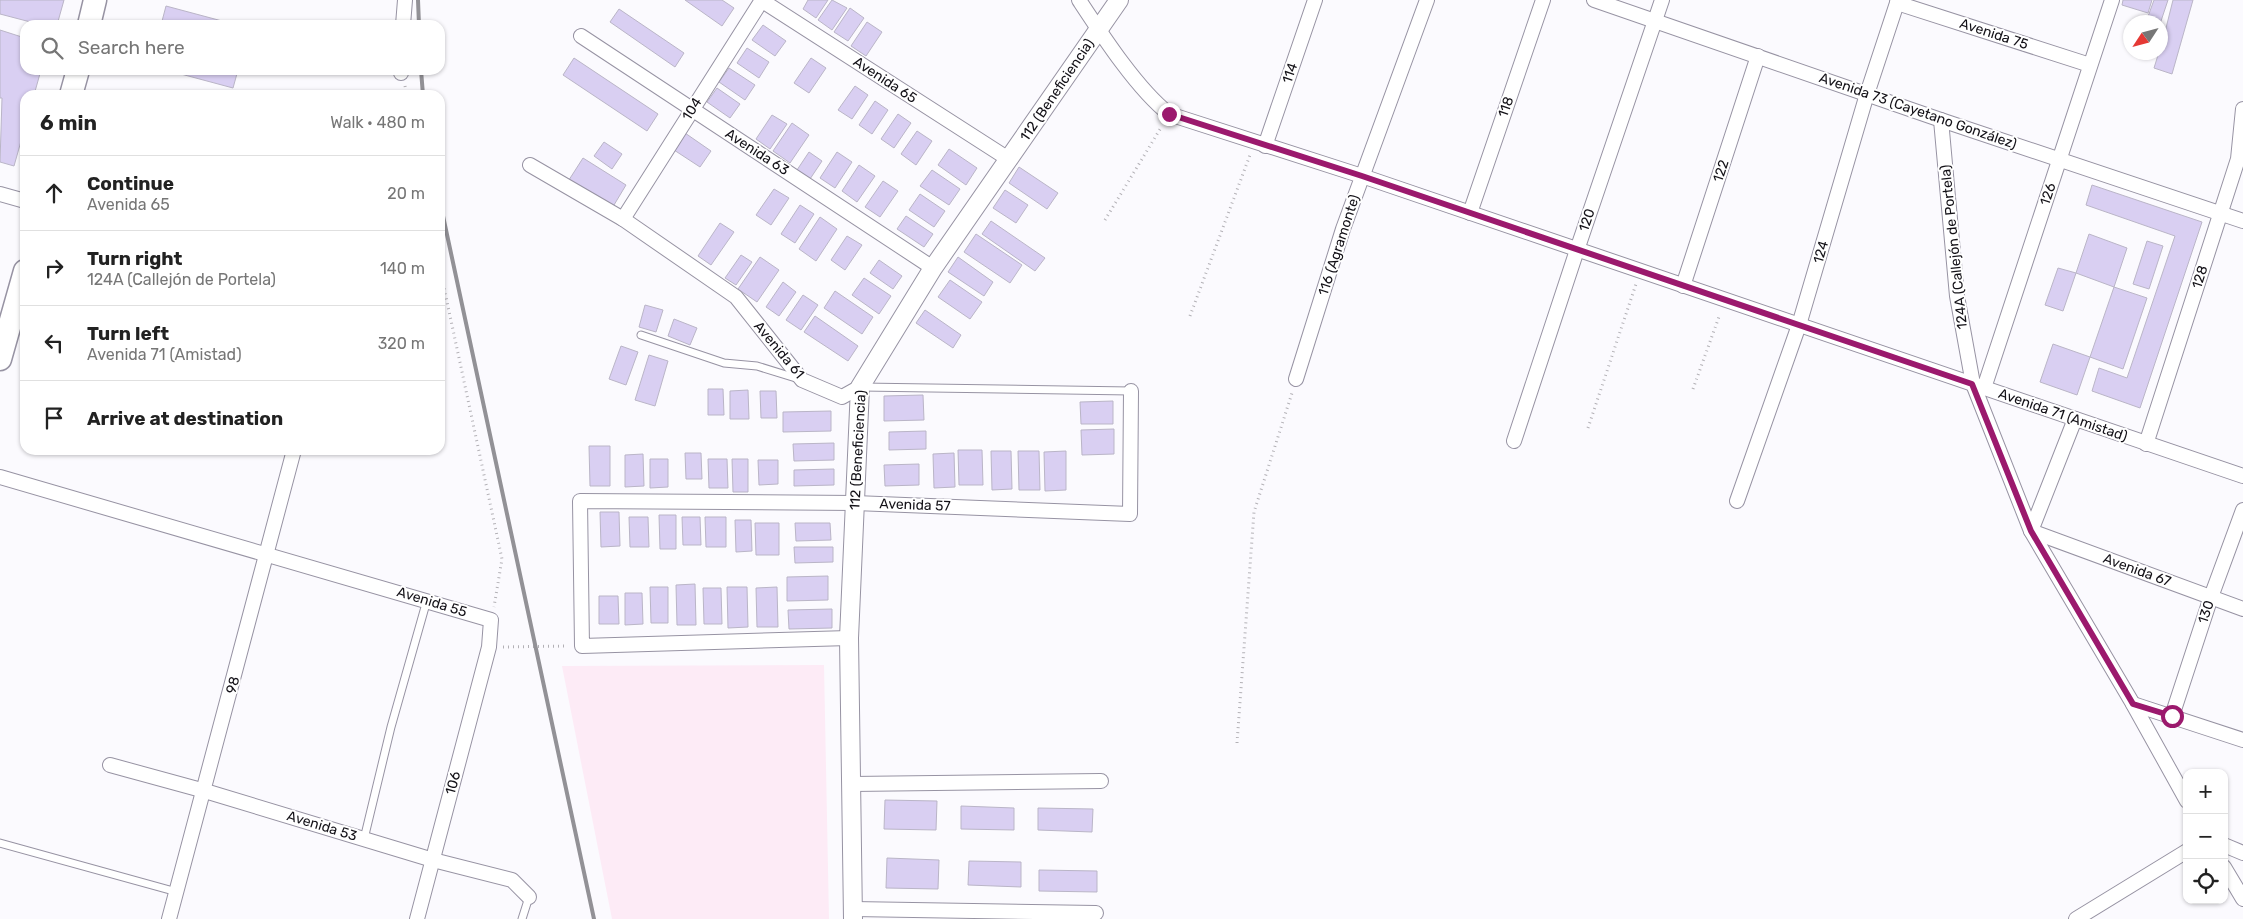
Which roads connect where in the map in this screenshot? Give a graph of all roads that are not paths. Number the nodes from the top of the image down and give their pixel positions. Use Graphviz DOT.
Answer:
graph roads {
  1 [pos="95,0"];
  2 [pos="405,0"];
  3 [pos="761,0"];
  4 [pos="1079,0"];
  5 [pos="1119,0"];
  6 [pos="1315,0"];
  7 [pos="1427,0"];
  8 [pos="1542,0"];
  9 [pos="1594,0"];
  10 [pos="1662,0"];
  11 [pos="2112,0"];
  12 [pos="1898,2"];
  13 [pos="90,20"];
  14 [pos="403,20"];
  15 [pos="1655,21"];
  16 [pos="1099,29"];
  17 [pos="581,36"];
  18 [pos="1758,56"];
  19 [pos="2090,65"];
  20 [pos="77,75"];
  21 [pos="72,90"];
  22 [pos="1867,94"];
  23 [pos="2243,109"];
  24 [pos="692,110"];
  25 [pos="1941,120"];
  26 [pos="1260,144"];
  27 [pos="2240,159"];
  28 [pos="1010,160"];
  29 [pos="2059,160"];
  30 [pos="530,165"];
  31 [pos="1362,176"];
  32 [pos="0,194"];
  33 [pos="20,200"];
  34 [pos="1470,213"];
  35 [pos="2221,213"];
  36 [pos="623,219"];
  37 [pos="2243,221"];
  38 [pos="1577,250"];
  39 [pos="933,268"];
  40 [pos="1683,286"];
  41 [pos="20,289"];
  42 [pos="1799,325"];
  43 [pos="641,335"];
  44 [pos="0,359"];
  45 [pos="1296,379"];
  46 [pos="802,380"];
  47 [pos="1978,386"];
  48 [pos="860,387"];
  49 [pos="1131,391"];
  50 [pos="2075,419"];
  51 [pos="1514,441"];
  52 [pos="2146,444"];
  53 [pos="293,455"];
  54 [pos="2243,476"];
  55 [pos="0,477"];
  56 [pos="1737,501"];
  57 [pos="855,503"];
  58 [pos="2243,510"];
  59 [pos="2031,531"];
  60 [pos="268,553"];
  61 [pos="2211,597"];
  62 [pos="427,600"];
  63 [pos="2243,609"];
  64 [pos="849,638"];
  65 [pos="489,647"];
  66 [pos="2133,704"];
  67 [pos="2172,716"];
  68 [pos="2243,740"];
  69 [pos="110,765"];
  70 [pos="1101,781"];
  71 [pos="852,784"];
  72 [pos="205,791"];
  73 [pos="2183,794"];
  74 [pos="364,839"];
  75 [pos="0,843"];
  76 [pos="2228,847"];
  77 [pos="2183,853"];
  78 [pos="2243,853"];
  79 [pos="432,860"];
  80 [pos="2228,874"];
  81 [pos="177,892"];
  82 [pos="529,897"];
  83 [pos="2243,899"];
  84 [pos="1096,913"];
  85 [pos="853,914"];
  86 [pos="169,919"];
  87 [pos="416,919"];
  88 [pos="522,919"];
  89 [pos="2076,919"];
  1 -- 13 [label="main road"];
  2 -- 14 [label="street"];
  3 -- 24 [label="street, 104"];
  3 -- 28 [label="street, Avenida 65"];
  4 -- 16 [label="street, Avenida 71 (Amistad)"];
  5 -- 16 [label="street, 112 (Beneficiencia)"];
  6 -- 26 [label="street, 114"];
  7 -- 31 [label="street, 116 (Agramonte)"];
  8 -- 34 [label="street, 118"];
  9 -- 15 [label="street, Avenida 73 (Cayetano González)"];
  10 -- 15 [label="street, 120"];
  11 -- 19 [label="street, 126"];
  12 -- 19 [label="street, Avenida 75"];
  12 -- 22 [label="street, 124"];
  15 -- 18 [label="street, Avenida 73 (Cayetano González)"];
  15 -- 38 [label="street, 120"];
  16 -- 26 [label="street, Avenida 71 (Amistad)"];
  16 -- 28 [label="street, 112 (Beneficiencia)"];
  17 -- 24 [label="street, Avenida 63"];
  18 -- 22 [label="street, Avenida 73 (Cayetano González)"];
  18 -- 40 [label="street, 122"];
  19 -- 29 [label="street, 126"];
  20 -- 21 [label="main road"];
  22 -- 25 [label="street, Avenida 73 (Cayetano González)"];
  22 -- 42 [label="street, 124"];
  23 -- 27 [label="street, 128"];
  24 -- 36 [label="street, 104"];
  24 -- 39 [label="street, Avenida 63"];
  25 -- 29 [label="street, Avenida 73 (Cayetano González)"];
  25 -- 47 [label="street, 124A (Callejón de Portela)"];
  26 -- 31 [label="street, Avenida 71 (Amistad)"];
  27 -- 35 [label="street, 128"];
  28 -- 39 [label="street, 112 (Beneficiencia)"];
  29 -- 35 [label="street, Avenida 73 (Cayetano González)"];
  29 -- 47 [label="street, 126"];
  30 -- 36 [label="street, Avenida 61"];
  31 -- 34 [label="street, Avenida 71 (Amistad)"];
  31 -- 45 [label="street, 116 (Agramonte)"];
  32 -- 33 [label="street"];
  34 -- 38 [label="street, Avenida 71 (Amistad)"];
  35 -- 37 [label="street, Avenida 73 (Cayetano González)"];
  35 -- 52 [label="street, 128"];
  36 -- 46 [label="street, Avenida 61"];
  38 -- 40 [label="street, Avenida 71 (Amistad)"];
  38 -- 51 [label="street, 120"];
  39 -- 48 [label="street, 112 (Beneficiencia)"];
  40 -- 42 [label="street, Avenida 71 (Amistad)"];
  41 -- 44 [label="main road"];
  42 -- 47 [label="street, Avenida 71 (Amistad)"];
  42 -- 56 [label="street, 124"];
  43 -- 46 [label="lane"];
  46 -- 48 [label="street, Avenida 61"];
  47 -- 50 [label="street, Avenida 71 (Amistad)"];
  47 -- 59 [label="street, 124A (Callejón de Portela)"];
  48 -- 49 [label="lane, Avenida 61"];
  48 -- 57 [label="street, 112 (Beneficiencia)"];
  49 -- 57 [label="street, Avenida 57"];
  50 -- 52 [label="street, Avenida 71 (Amistad)"];
  50 -- 59 [label="street"];
  52 -- 54 [label="street, Avenida 71 (Amistad)"];
  53 -- 60 [label="street, 98"];
  55 -- 60 [label="street, Avenida 55"];
  57 -- 64 [label="street, 112 (Beneficiencia)"];
  57 -- 64 [label="street, Avenida 57"];
  58 -- 61 [label="street, 130"];
  59 -- 61 [label="street, Avenida 67"];
  59 -- 66 [label="street, 124A (Callejón de Portela)"];
  60 -- 62 [label="street, Avenida 55"];
  60 -- 72 [label="street, 98"];
  61 -- 63 [label="street, Avenida 67"];
  61 -- 67 [label="street, 130"];
  62 -- 65 [label="street, Avenida 55"];
  62 -- 74 [label="lane"];
  64 -- 71 [label="street, 112 (Beneficiencia)"];
  65 -- 79 [label="street, 106"];
  66 -- 67 [label="street"];
  66 -- 73 [label="street, 124A (Callejón de Portela)"];
  67 -- 68 [label="street"];
  69 -- 72 [label="street, Avenida 53"];
  70 -- 71 [label="street"];
  71 -- 85 [label="street, 112 (Beneficiencia)"];
  72 -- 74 [label="street, Avenida 53"];
  72 -- 81 [label="street, 98"];
  74 -- 79 [label="street, Avenida 53"];
  75 -- 81 [label="lane"];
  76 -- 78 [label="street"];
  77 -- 89 [label="street"];
  79 -- 82 [label="street, Avenida 53"];
  79 -- 87 [label="street, 106"];
  80 -- 83 [label="street"];
  81 -- 86 [label="street, 98"];
  82 -- 88 [label="lane"];
  84 -- 85 [label="street"];
}
